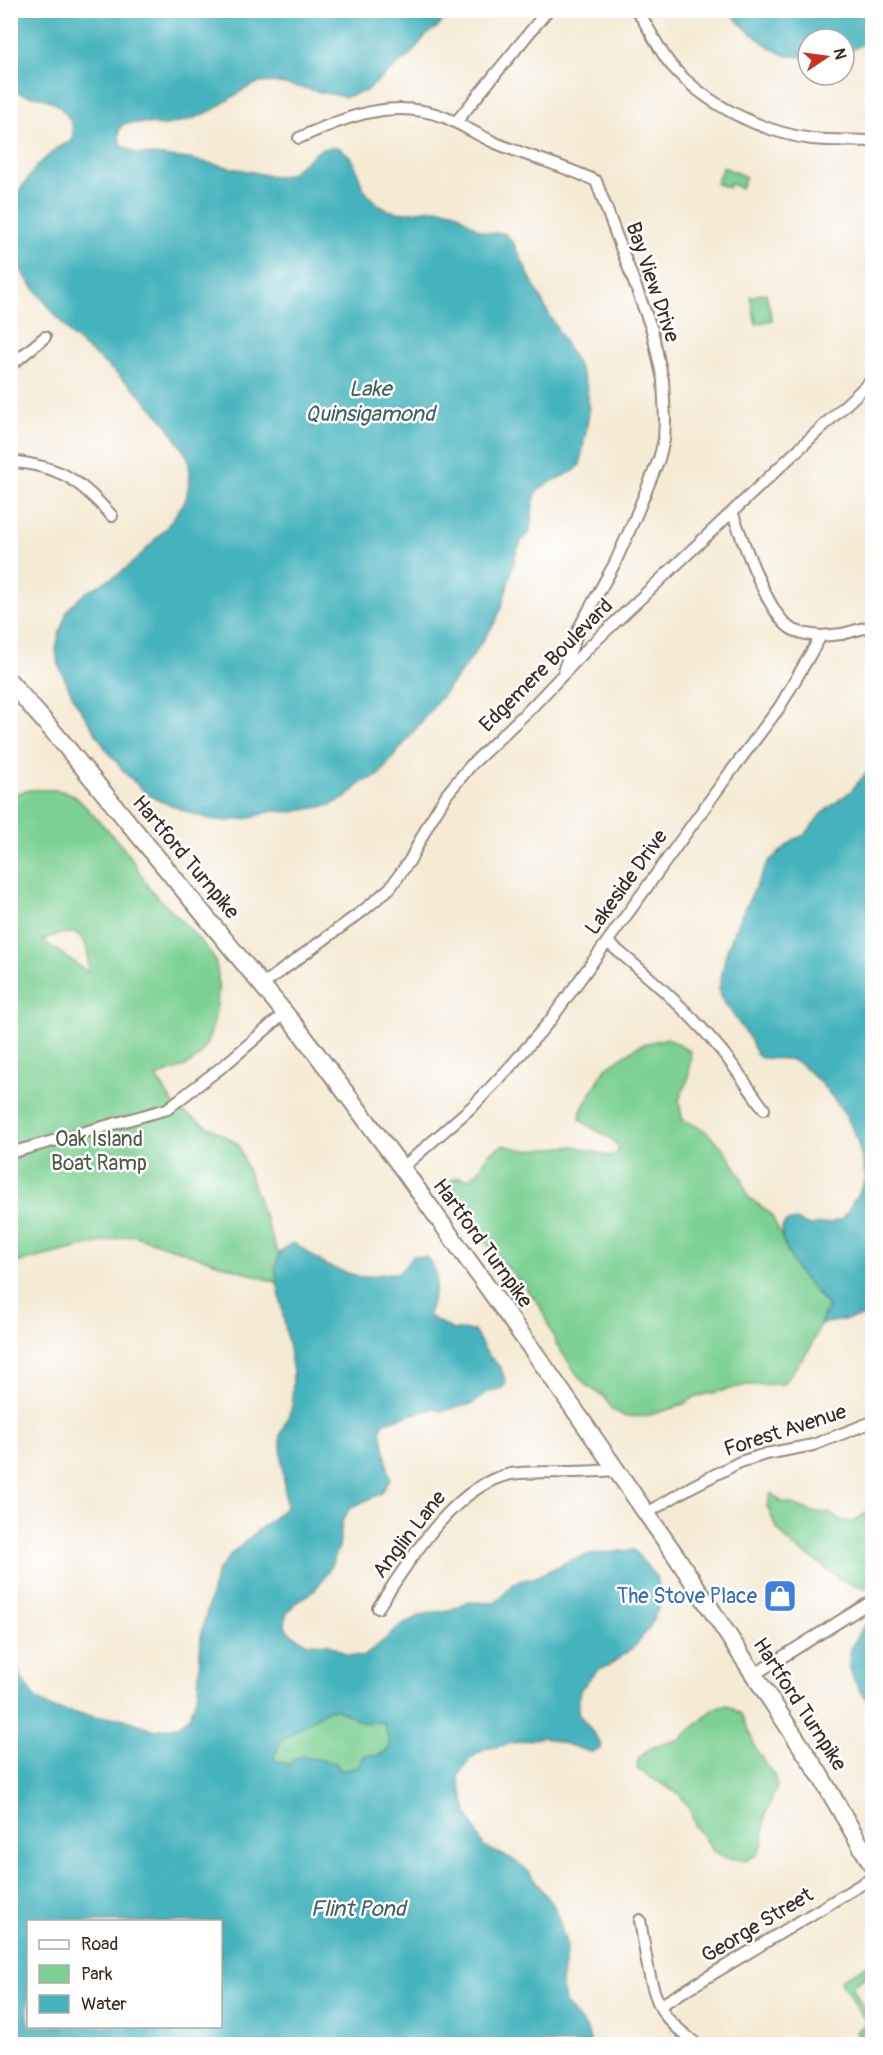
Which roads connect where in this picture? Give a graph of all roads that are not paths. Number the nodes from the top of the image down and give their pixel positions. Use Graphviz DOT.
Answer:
graph roads {
  1 [pos="548,10"];
  2 [pos="636,10"];
  3 [pos="456,122"];
  4 [pos="299,138"];
  5 [pos="873,141"];
  6 [pos="45,337"];
  7 [pos="10,366"];
  8 [pos="873,380"];
  9 [pos="10,461"];
  10 [pos="732,513"];
  11 [pos="112,516"];
  12 [pos="873,626"];
  13 [pos="821,636"];
  14 [pos="562,674"];
  15 [pos="10,682"];
  16 [pos="607,942"];
  17 [pos="262,985"];
  18 [pos="285,1013"];
  19 [pos="764,1109"];
  20 [pos="10,1153"];
  21 [pos="402,1168"];
  22 [pos="873,1422"];
  23 [pos="616,1470"];
  24 [pos="647,1513"];
  25 [pos="873,1601"];
  26 [pos="378,1608"];
  27 [pos="755,1674"];
  28 [pos="873,1865"];
  29 [pos="873,1878"];
  30 [pos="640,1920"];
  31 [pos="661,2006"];
  32 [pos="696,2044"];
  1 -- 3 [label="street"];
  2 -- 5 [label="street"];
  3 -- 4 [label="street, Bay View Drive"];
  3 -- 14 [label="street, Bay View Drive"];
  6 -- 7 [label="street"];
  8 -- 10 [label="street, Edgemere Boulevard"];
  9 -- 11 [label="street"];
  10 -- 13 [label="street"];
  10 -- 14 [label="street, Edgemere Boulevard"];
  12 -- 13 [label="street"];
  13 -- 16 [label="street, Lakeside Drive"];
  14 -- 17 [label="street, Edgemere Boulevard"];
  15 -- 17 [label="main road, Hartford Turnpike"];
  16 -- 19 [label="street"];
  16 -- 21 [label="street, Lakeside Drive"];
  17 -- 18 [label="main road, Hartford Turnpike"];
  18 -- 20 [label="street"];
  18 -- 21 [label="main road, Hartford Turnpike"];
  21 -- 23 [label="main road, Hartford Turnpike"];
  22 -- 24 [label="street, Forest Avenue"];
  23 -- 24 [label="main road, Hartford Turnpike"];
  23 -- 26 [label="street, Anglin Lane"];
  24 -- 27 [label="main road, Hartford Turnpike"];
  25 -- 27 [label="street"];
  27 -- 28 [label="main road, Hartford Turnpike"];
  29 -- 31 [label="street, George Street"];
  30 -- 31 [label="street"];
  31 -- 32 [label="street"];
}
